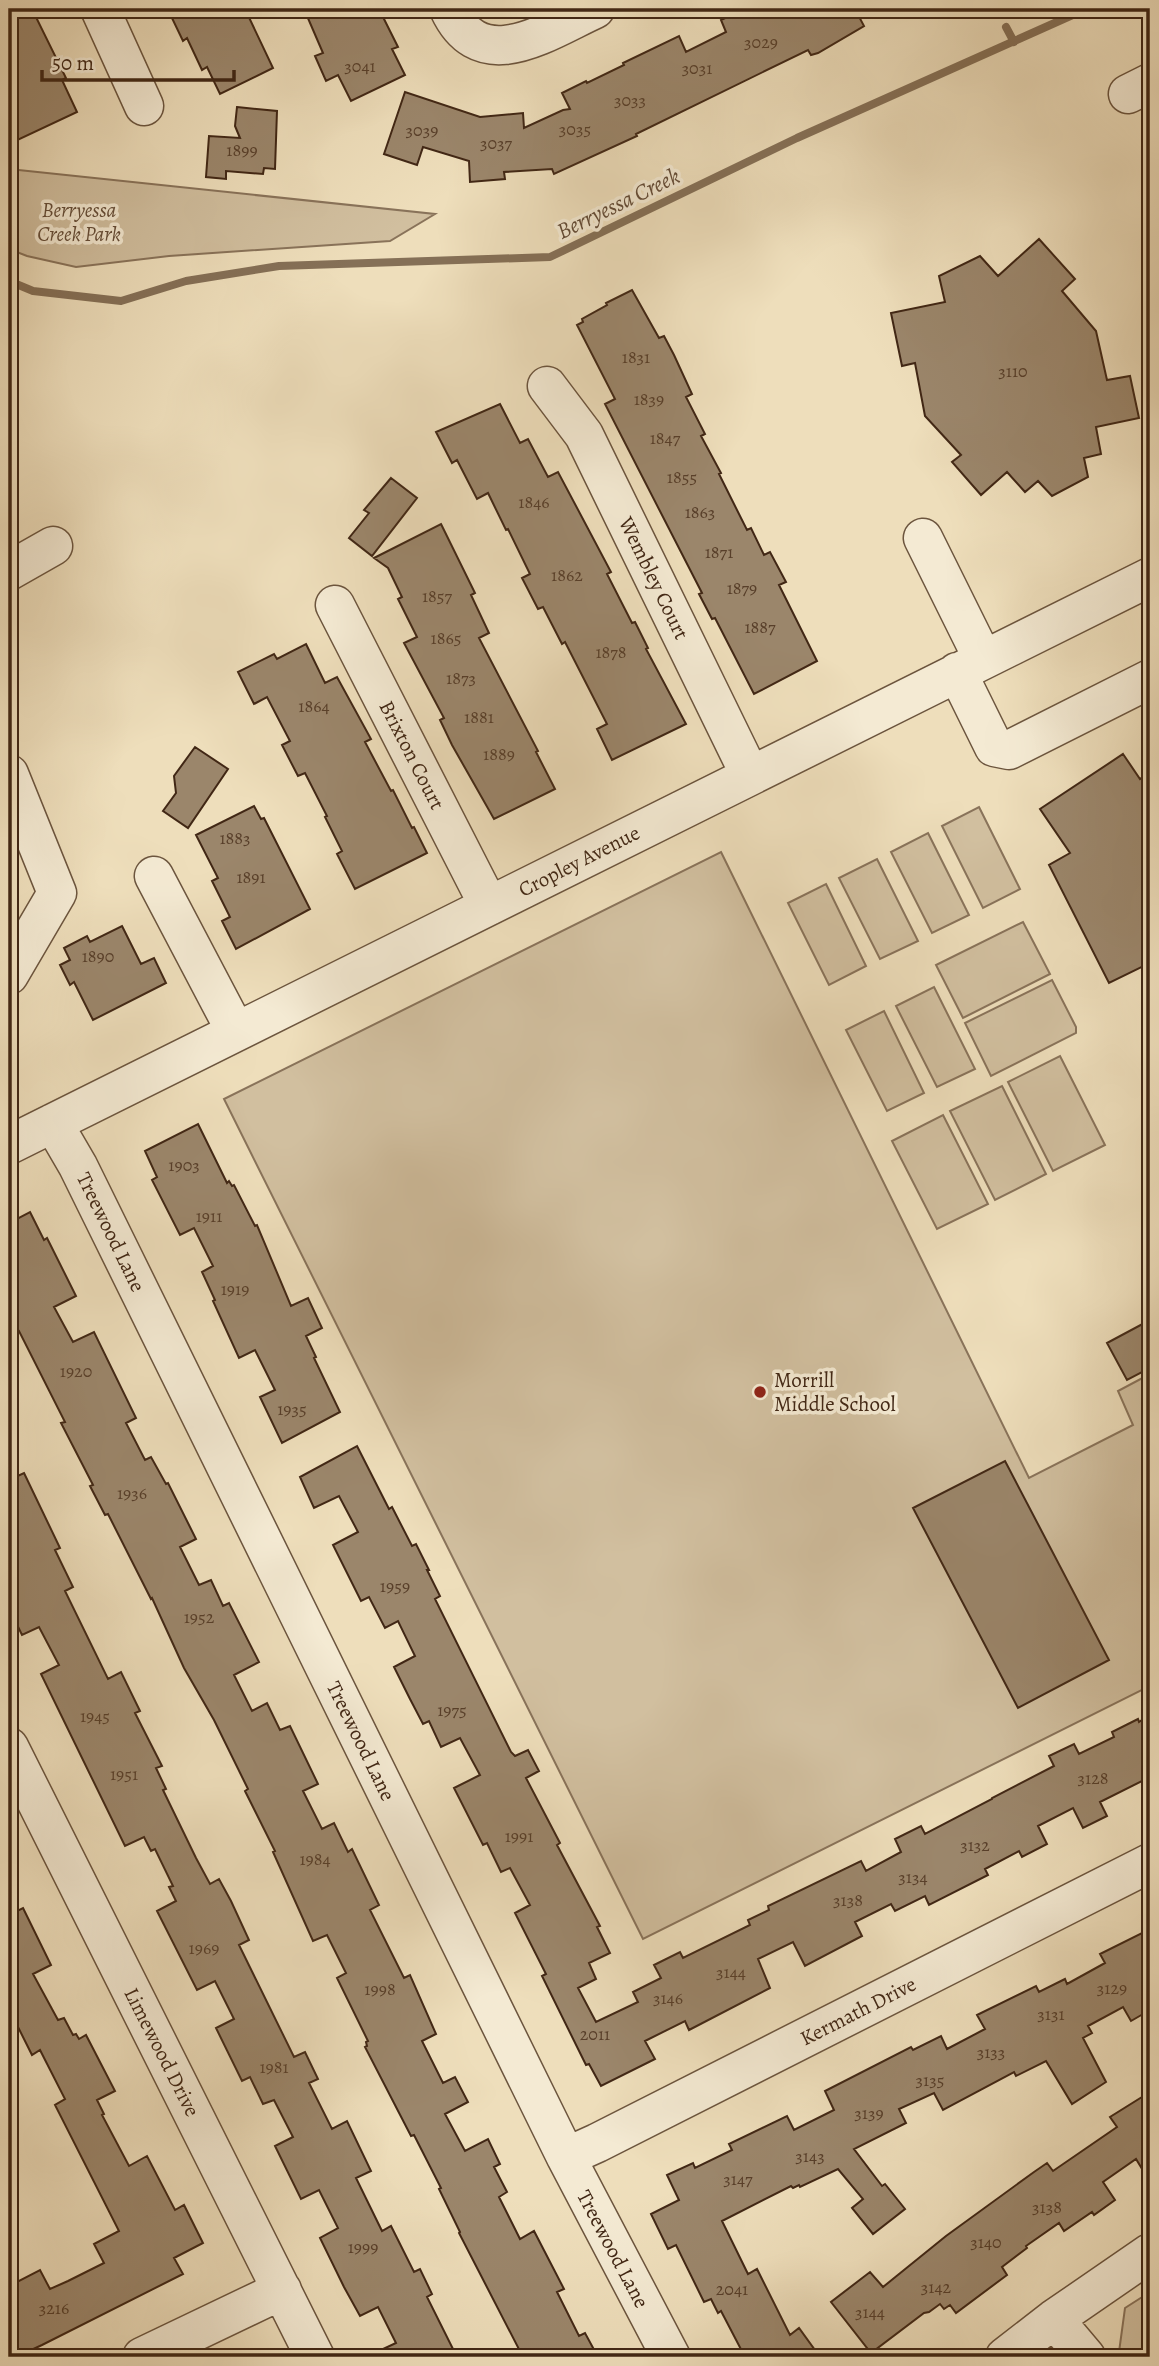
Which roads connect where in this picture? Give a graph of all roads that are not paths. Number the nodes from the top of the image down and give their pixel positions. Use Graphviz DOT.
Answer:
graph roads {
  1 [pos="100,9"];
  2 [pos="449,9"];
  3 [pos="594,9"];
  4 [pos="144,106"];
  5 [pos="547,386"];
  6 [pos="923,538"];
  7 [pos="53,546"];
  8 [pos="9,571"];
  9 [pos="1150,577"];
  10 [pos="335,605"];
  11 [pos="970,666"];
  12 [pos="1150,679"];
  13 [pos="9,774"];
  14 [pos="750,775"];
  15 [pos="154,876"];
  16 [pos="489,906"];
  17 [pos="9,975"];
  18 [pos="236,1032"];
  19 [pos="53,1124"];
  20 [pos="9,1145"];
  21 [pos="9,1747"];
  22 [pos="1150,1863"];
  23 [pos="565,2157"];
  24 [pos="1150,2253"];
  25 [pos="282,2290"];
  26 [pos="1055,2319"];
  27 [pos="142,2357"];
  28 [pos="315,2357"];
  29 [pos="671,2357"];
  30 [pos="1005,2357"];
  31 [pos="1086,2357"];
  1 -- 4 [label="street"];
  2 -- 3 [label="street"];
  5 -- 14 [label="street, Wembley Court"];
  6 -- 11 [label="street"];
  7 -- 8 [label="street"];
  9 -- 11 [label="street, Cropley Avenue"];
  10 -- 16 [label="street, Brixton Court"];
  11 -- 12 [label="street"];
  11 -- 14 [label="street, Cropley Avenue"];
  13 -- 17 [label="street"];
  14 -- 16 [label="street, Cropley Avenue"];
  15 -- 18 [label="street"];
  16 -- 18 [label="street, Cropley Avenue"];
  18 -- 19 [label="street, Cropley Avenue"];
  19 -- 20 [label="street, Cropley Avenue"];
  19 -- 23 [label="street, Treewood Lane"];
  21 -- 25 [label="street, Limewood Drive"];
  22 -- 23 [label="street, Kermath Drive"];
  23 -- 29 [label="street, Treewood Lane"];
  24 -- 26 [label="street"];
  25 -- 27 [label="street"];
  25 -- 28 [label="street, Limewood Drive"];
  26 -- 30 [label="street"];
  26 -- 31 [label="street"];
}
